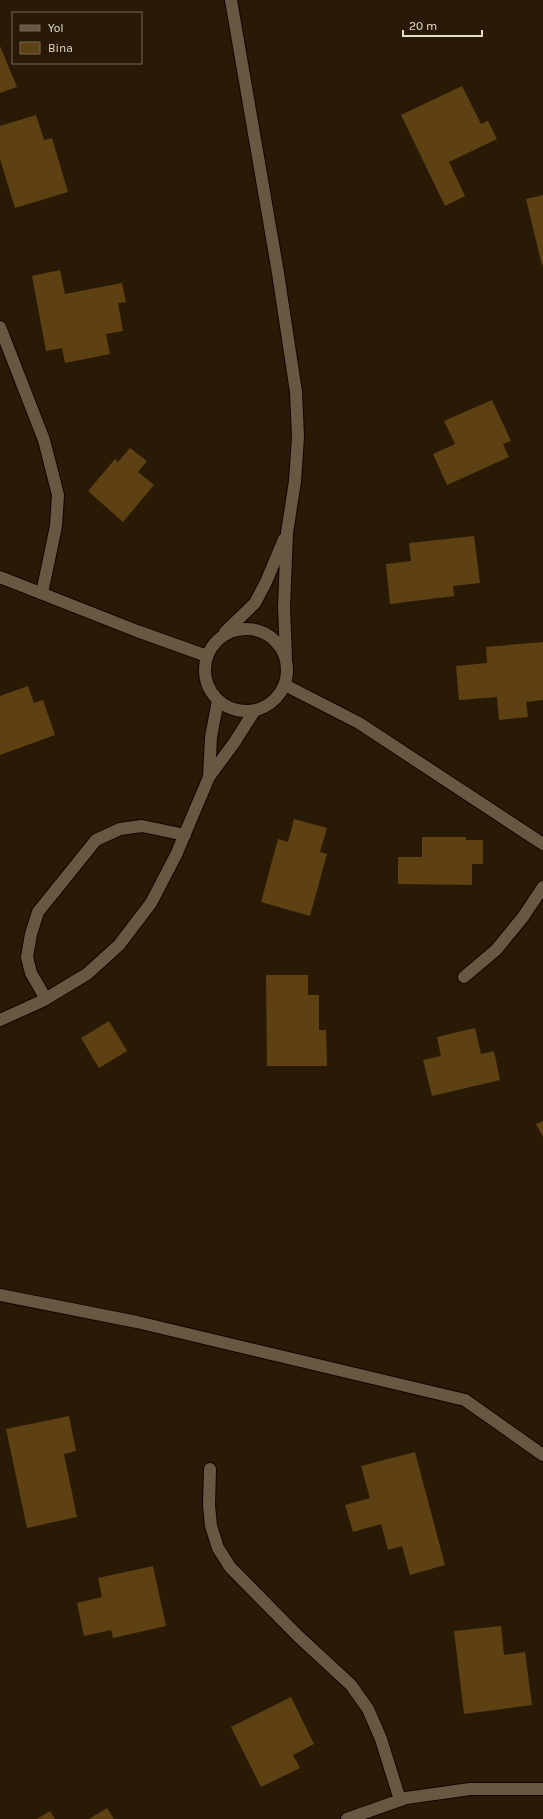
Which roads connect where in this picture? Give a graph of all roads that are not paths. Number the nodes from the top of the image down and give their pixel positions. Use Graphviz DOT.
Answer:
graph roads {
  1 [pos="231,0"];
  2 [pos="0,327"];
  3 [pos="287,533"];
  4 [pos="0,577"];
  5 [pos="42,593"];
  6 [pos="218,639"];
  7 [pos="207,656"];
  8 [pos="286,657"];
  9 [pos="285,685"];
  10 [pos="218,700"];
  11 [pos="255,710"];
  12 [pos="209,777"];
  13 [pos="184,835"];
  14 [pos="543,844"];
  15 [pos="543,887"];
  16 [pos="464,977"];
  17 [pos="46,999"];
  18 [pos="0,1020"];
  19 [pos="0,1295"];
  20 [pos="543,1455"];
  21 [pos="210,1469"];
  22 [pos="543,1789"];
  23 [pos="400,1800"];
  24 [pos="347,1819"];
  1 -- 3 [label="street"];
  2 -- 5 [label="street"];
  3 -- 6 [label="street"];
  3 -- 8 [label="street"];
  4 -- 5 [label="street"];
  5 -- 7 [label="street"];
  6 -- 7 [label="street"];
  6 -- 8 [label="street"];
  7 -- 10 [label="street"];
  8 -- 9 [label="street"];
  9 -- 11 [label="street"];
  9 -- 14 [label="street"];
  10 -- 11 [label="street"];
  10 -- 12 [label="street"];
  11 -- 12 [label="street"];
  12 -- 13 [label="street"];
  13 -- 17 [label="street"];
  13 -- 17 [label="street"];
  15 -- 16 [label="street"];
  17 -- 18 [label="street"];
  19 -- 20 [label="street"];
  21 -- 23 [label="street"];
  22 -- 23 [label="street"];
  23 -- 24 [label="street"];
}
